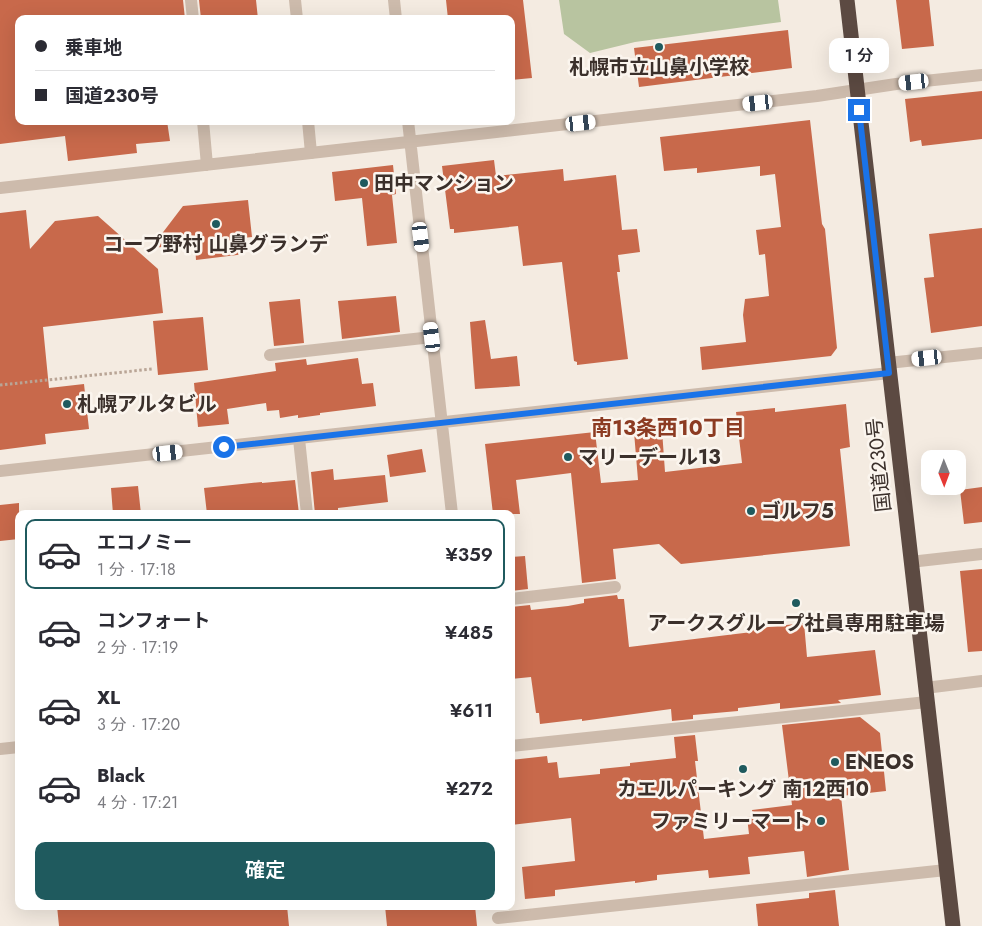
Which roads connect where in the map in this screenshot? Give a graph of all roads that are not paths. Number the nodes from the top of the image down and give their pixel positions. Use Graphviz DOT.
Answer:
graph roads {
  1 [pos="192,0"];
  2 [pos="295,0"];
  3 [pos="394,0"];
  4 [pos="847,0"];
  5 [pos="193,15"];
  6 [pos="297,15"];
  7 [pos="396,15"];
  8 [pos="982,75"];
  9 [pos="857,90"];
  10 [pos="203,125"];
  11 [pos="308,125"];
  12 [pos="408,125"];
  13 [pos="410,143"];
  14 [pos="311,154"];
  15 [pos="207,165"];
  16 [pos="0,188"];
  17 [pos="432,337"];
  18 [pos="982,353"];
  19 [pos="270,355"];
  20 [pos="889,368"];
  21 [pos="442,423"];
  22 [pos="298,439"];
  23 [pos="0,472"];
  24 [pos="307,510"];
  25 [pos="452,510"];
  26 [pos="982,554"];
  27 [pos="910,562"];
  28 [pos="616,587"];
  29 [pos="515,599"];
  30 [pos="982,681"];
  31 [pos="926,695"];
  32 [pos="515,746"];
  33 [pos="15,747"];
  34 [pos="0,749"];
  35 [pos="946,870"];
  36 [pos="498,917"];
  37 [pos="953,926"];
  1 -- 5 [label="street"];
  2 -- 6 [label="street"];
  3 -- 7 [label="street"];
  4 -- 9 [label="highway, 国道230号"];
  8 -- 9 [label="street"];
  9 -- 13 [label="street"];
  9 -- 20 [label="highway, 国道230号"];
  10 -- 15 [label="street"];
  11 -- 14 [label="street"];
  12 -- 13 [label="street"];
  13 -- 14 [label="street"];
  13 -- 17 [label="street"];
  14 -- 15 [label="street"];
  15 -- 16 [label="street"];
  17 -- 19 [label="street"];
  17 -- 21 [label="street"];
  18 -- 20 [label="street"];
  20 -- 21 [label="street"];
  20 -- 27 [label="highway, 国道230号"];
  21 -- 22 [label="street"];
  21 -- 25 [label="street"];
  22 -- 23 [label="street"];
  22 -- 24 [label="street"];
  26 -- 27 [label="street"];
  27 -- 31 [label="highway, 国道230号"];
  28 -- 29 [label="street"];
  30 -- 31 [label="street"];
  31 -- 32 [label="street"];
  31 -- 35 [label="highway, 国道230号"];
  33 -- 34 [label="street"];
  35 -- 36 [label="street"];
  35 -- 37 [label="highway, 国道230号"];
}
